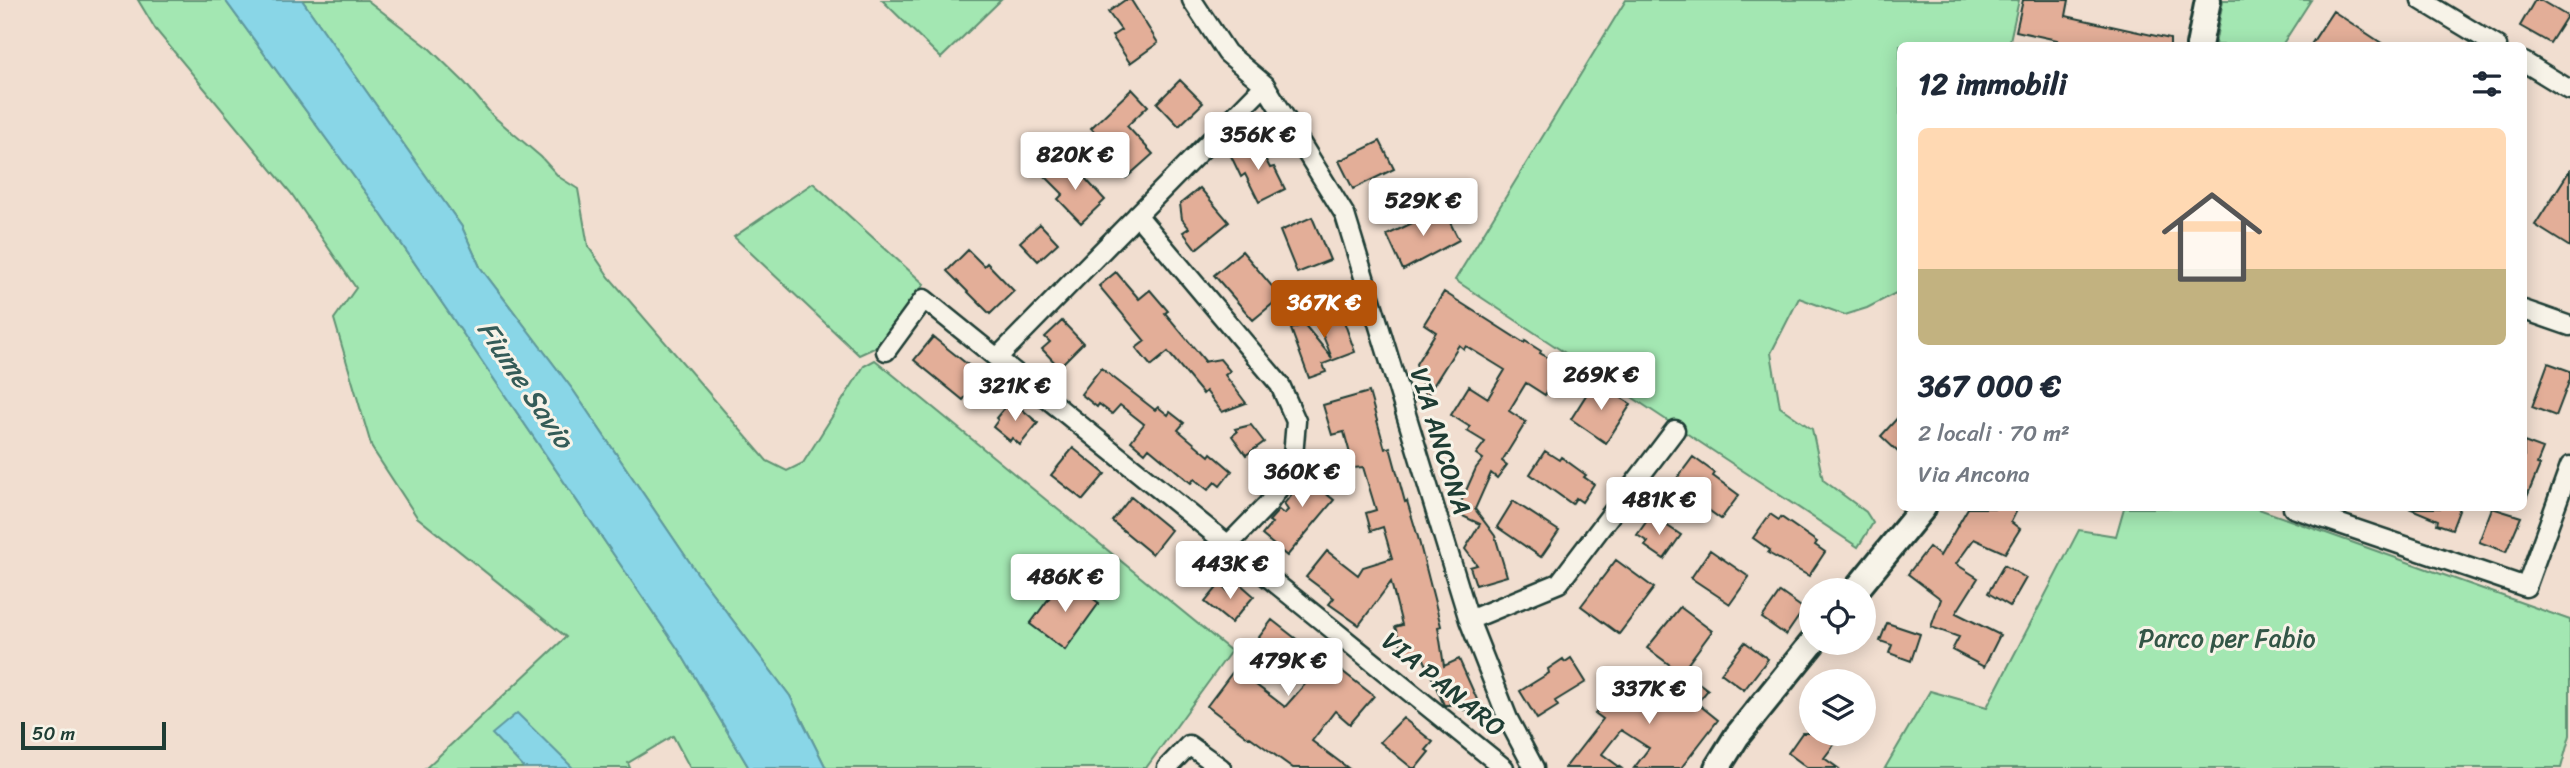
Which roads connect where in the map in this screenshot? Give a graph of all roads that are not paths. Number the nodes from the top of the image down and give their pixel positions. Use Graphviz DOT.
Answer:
graph roads {
  1 [pos="1192,0"];
  2 [pos="2208,0"];
  3 [pos="2421,0"];
  4 [pos="2200,42"];
  5 [pos="2490,42"];
  6 [pos="2527,64"];
  7 [pos="1265,85"];
  8 [pos="2570,90"];
  9 [pos="1138,215"];
  10 [pos="2527,311"];
  11 [pos="2570,326"];
  12 [pos="886,351"];
  13 [pos="997,358"];
  14 [pos="1675,430"];
  15 [pos="2570,466"];
  16 [pos="1921,511"];
  17 [pos="2303,511"];
  18 [pos="1229,544"];
  19 [pos="1866,578"];
  20 [pos="1469,620"];
  21 [pos="1802,655"];
  22 [pos="1167,768"];
  23 [pos="1222,768"];
  24 [pos="1504,768"];
  25 [pos="1534,768"];
  26 [pos="1717,768"];
  1 -- 7 [label="street, VIA ANCONA"];
  2 -- 4 [label="street"];
  3 -- 5 [label="street"];
  6 -- 8 [label="street"];
  7 -- 9 [label="street"];
  7 -- 20 [label="street, VIA ANCONA"];
  9 -- 13 [label="street"];
  9 -- 18 [label="street"];
  10 -- 11 [label="street"];
  12 -- 13 [label="street, VIA PANARO"];
  13 -- 18 [label="street, VIA PANARO"];
  14 -- 20 [label="street"];
  15 -- 17 [label="street"];
  16 -- 19 [label="street"];
  18 -- 24 [label="street, VIA PANARO"];
  20 -- 25 [label="street, VIA ANCONA"];
  21 -- 26 [label="street"];
  22 -- 23 [label="street"];
}
